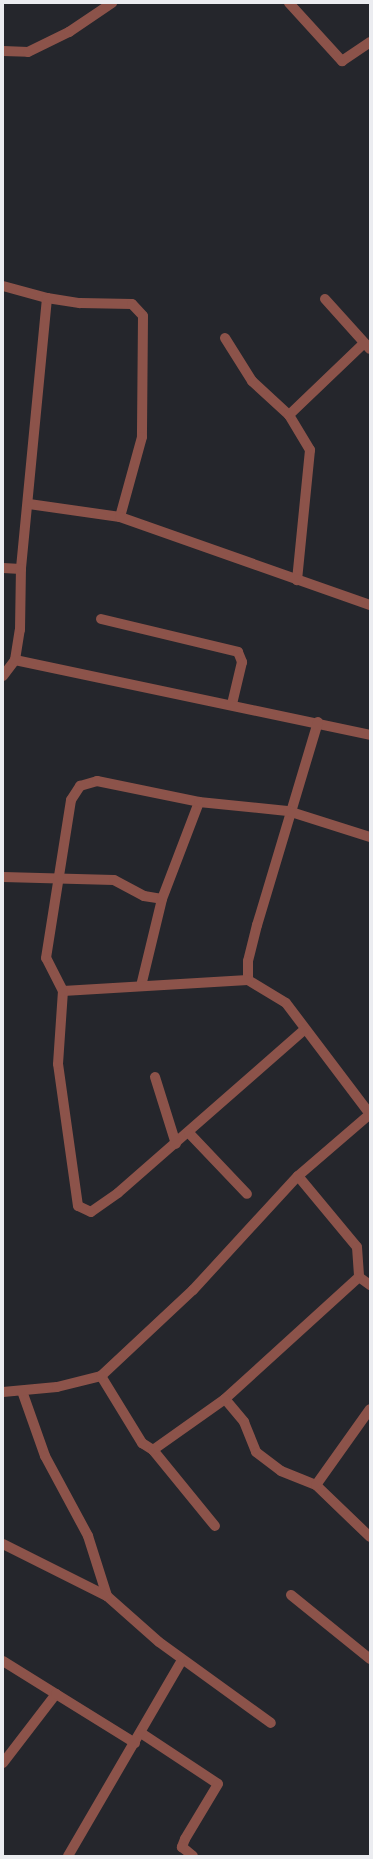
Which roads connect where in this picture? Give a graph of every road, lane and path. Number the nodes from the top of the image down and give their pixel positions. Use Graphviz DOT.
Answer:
graph roads {
  1 [pos="112,3"];
  2 [pos="289,3"];
  3 [pos="370,42"];
  4 [pos="3,51"];
  5 [pos="3,286"];
  6 [pos="47,298"];
  7 [pos="325,299"];
  8 [pos="225,338"];
  9 [pos="367,346"];
  10 [pos="289,415"];
  11 [pos="29,504"];
  12 [pos="120,517"];
  13 [pos="3,568"];
  14 [pos="21,569"];
  15 [pos="297,580"];
  16 [pos="370,605"];
  17 [pos="101,619"];
  18 [pos="15,660"];
  19 [pos="4,674"];
  20 [pos="232,704"];
  21 [pos="318,722"];
  22 [pos="370,735"];
  23 [pos="199,802"];
  24 [pos="288,811"];
  25 [pos="370,837"];
  26 [pos="59,876"];
  27 [pos="3,877"];
  28 [pos="162,899"];
  29 [pos="248,980"];
  30 [pos="141,986"];
  31 [pos="63,991"];
  32 [pos="304,1030"];
  33 [pos="155,1077"];
  34 [pos="370,1114"];
  35 [pos="189,1133"];
  36 [pos="176,1144"];
  37 [pos="298,1176"];
  38 [pos="247,1194"];
  39 [pos="358,1277"];
  40 [pos="370,1285"];
  41 [pos="101,1376"];
  42 [pos="22,1391"];
  43 [pos="3,1392"];
  44 [pos="225,1398"];
  45 [pos="370,1409"];
  46 [pos="153,1450"];
  47 [pos="316,1485"];
  48 [pos="215,1526"];
  49 [pos="370,1537"];
  50 [pos="3,1544"];
  51 [pos="291,1595"];
  52 [pos="107,1596"];
  53 [pos="370,1658"];
  54 [pos="182,1660"];
  55 [pos="3,1662"];
  56 [pos="56,1694"];
  57 [pos="271,1723"];
  58 [pos="141,1733"];
  59 [pos="136,1742"];
  60 [pos="3,1763"];
  61 [pos="68,1856"];
  62 [pos="193,1856"];
  1 -- 4 [label="street"];
  2 -- 3 [label="street"];
  5 -- 6 [label="street"];
  6 -- 11 [label="street"];
  6 -- 12 [label="street"];
  7 -- 9 [label="street"];
  8 -- 10 [label="street"];
  9 -- 10 [label="street"];
  10 -- 15 [label="street"];
  11 -- 12 [label="street"];
  11 -- 14 [label="street"];
  12 -- 15 [label="street"];
  13 -- 14 [label="street"];
  14 -- 18 [label="street"];
  15 -- 16 [label="street"];
  17 -- 20 [label="street"];
  18 -- 19 [label="street"];
  18 -- 20 [label="street"];
  20 -- 21 [label="street"];
  21 -- 22 [label="street"];
  21 -- 24 [label="street"];
  23 -- 24 [label="street"];
  23 -- 26 [label="street"];
  23 -- 28 [label="street"];
  24 -- 25 [label="street"];
  24 -- 29 [label="street"];
  26 -- 27 [label="street"];
  26 -- 28 [label="street"];
  26 -- 31 [label="street"];
  28 -- 30 [label="street"];
  29 -- 30 [label="street"];
  29 -- 32 [label="street"];
  30 -- 31 [label="street"];
  31 -- 36 [label="street"];
  32 -- 34 [label="street"];
  32 -- 35 [label="street"];
  33 -- 36 [label="street"];
  34 -- 37 [label="street"];
  35 -- 36 [label="street"];
  35 -- 38 [label="street"];
  37 -- 39 [label="street"];
  37 -- 41 [label="street"];
  39 -- 40 [label="street"];
  39 -- 44 [label="street"];
  41 -- 42 [label="street"];
  41 -- 46 [label="street"];
  42 -- 43 [label="street"];
  42 -- 52 [label="street"];
  44 -- 46 [label="street"];
  44 -- 47 [label="street"];
  45 -- 47 [label="street"];
  46 -- 48 [label="street"];
  47 -- 49 [label="street"];
  50 -- 52 [label="street"];
  51 -- 53 [label="street"];
  52 -- 54 [label="street"];
  54 -- 57 [label="street"];
  54 -- 58 [label="street"];
  55 -- 56 [label="street"];
  56 -- 59 [label="street"];
  56 -- 60 [label="street"];
  58 -- 59 [label="street"];
  58 -- 62 [label="street"];
  59 -- 61 [label="street"];
}
